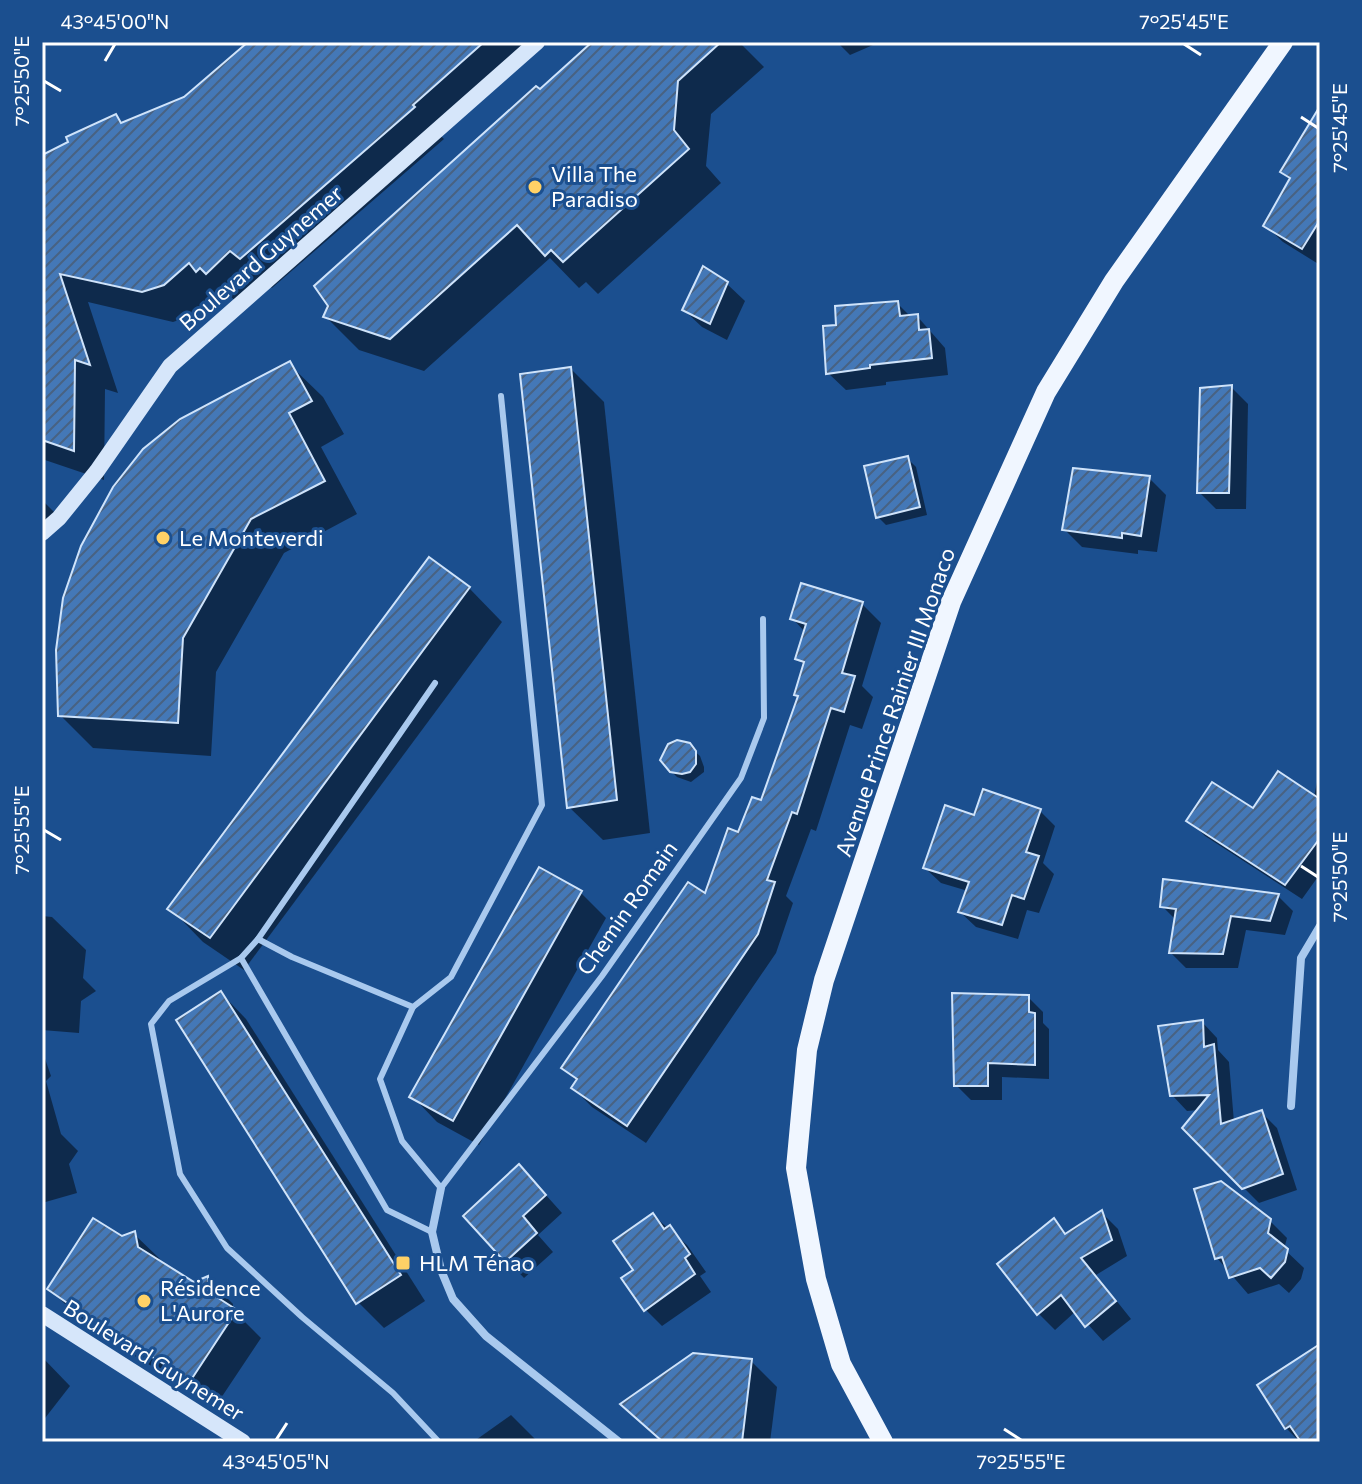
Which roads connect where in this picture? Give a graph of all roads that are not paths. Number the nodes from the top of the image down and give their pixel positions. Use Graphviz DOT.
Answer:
graph roads {
  1 [pos="537,42"];
  2 [pos="1283,42"];
  3 [pos="501,396"];
  4 [pos="42,533"];
  5 [pos="763,619"];
  6 [pos="435,683"];
  7 [pos="1320,926"];
  8 [pos="258,939"];
  9 [pos="241,958"];
  10 [pos="413,1007"];
  11 [pos="1291,1106"];
  12 [pos="441,1188"];
  13 [pos="432,1232"];
  14 [pos="42,1314"];
  15 [pos="243,1442"];
  16 [pos="439,1442"];
  17 [pos="619,1442"];
  18 [pos="883,1442"];
  1 -- 4 [label="main road, Boulevard Guynemer"];
  2 -- 18 [label="main road, Avenue Prince Rainier III Monaco"];
  3 -- 10 [label="lane"];
  5 -- 12 [label="lane, Chemin Romain"];
  6 -- 8 [label="lane"];
  7 -- 11 [label="street"];
  8 -- 9 [label="lane"];
  8 -- 10 [label="lane"];
  9 -- 13 [label="lane"];
  9 -- 16 [label="lane"];
  10 -- 12 [label="lane"];
  12 -- 13 [label="street, Chemin Romain"];
  13 -- 17 [label="street, Chemin Romain"];
  14 -- 15 [label="main road, Boulevard Guynemer"];
}
